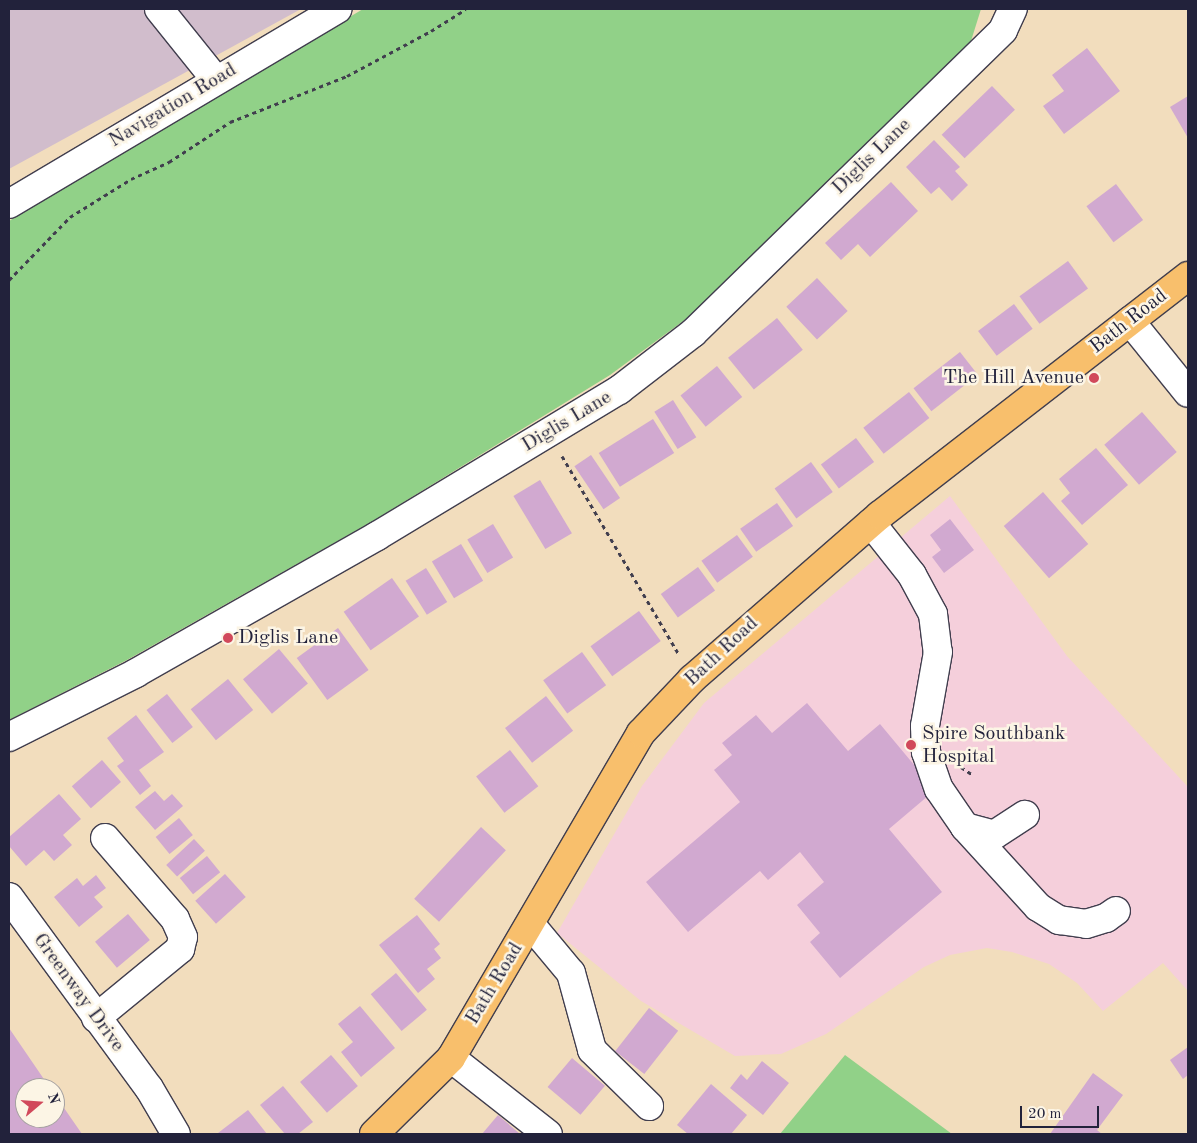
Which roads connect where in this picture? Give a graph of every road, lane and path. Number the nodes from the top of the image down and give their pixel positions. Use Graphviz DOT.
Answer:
graph roads {
  1 [pos="158,9"];
  2 [pos="338,9"];
  3 [pos="466,9"];
  4 [pos="1013,9"];
  5 [pos="216,80"];
  6 [pos="9,204"];
  7 [pos="1188,276"];
  8 [pos="9,280"];
  9 [pos="1130,321"];
  10 [pos="1188,393"];
  11 [pos="549,434"];
  12 [pos="871,523"];
  13 [pos="692,679"];
  14 [pos="9,737"];
  15 [pos="1025,815"];
  16 [pos="965,827"];
  17 [pos="105,838"];
  18 [pos="9,897"];
  19 [pos="1116,911"];
  20 [pos="531,925"];
  21 [pos="96,1018"];
  22 [pos="451,1058"];
  23 [pos="149,1088"];
  24 [pos="649,1106"];
  25 [pos="166,1134"];
  26 [pos="176,1134"];
  27 [pos="374,1134"];
  28 [pos="548,1134"];
  1 -- 5 [label="street"];
  2 -- 5 [label="street, Navigation Road"];
  3 -- 8 [label="path"];
  4 -- 11 [label="street, Diglis Lane"];
  5 -- 6 [label="street, Navigation Road"];
  7 -- 9 [label="main road, Bath Road"];
  9 -- 10 [label="street"];
  9 -- 12 [label="main road, Bath Road"];
  11 -- 13 [label="path"];
  11 -- 14 [label="street, Diglis Lane"];
  12 -- 13 [label="main road, Bath Road"];
  12 -- 16 [label="street"];
  13 -- 20 [label="main road, Bath Road"];
  15 -- 16 [label="street"];
  16 -- 19 [label="street"];
  17 -- 21 [label="street"];
  18 -- 21 [label="street, Greenway Drive"];
  20 -- 22 [label="main road, Bath Road"];
  20 -- 24 [label="street"];
  21 -- 23 [label="street, Greenway Drive"];
  22 -- 27 [label="main road, Bath Road"];
  22 -- 28 [label="street"];
  23 -- 25 [label="street, Greenway Drive"];
  23 -- 26 [label="street, Greenway Drive"];
}
